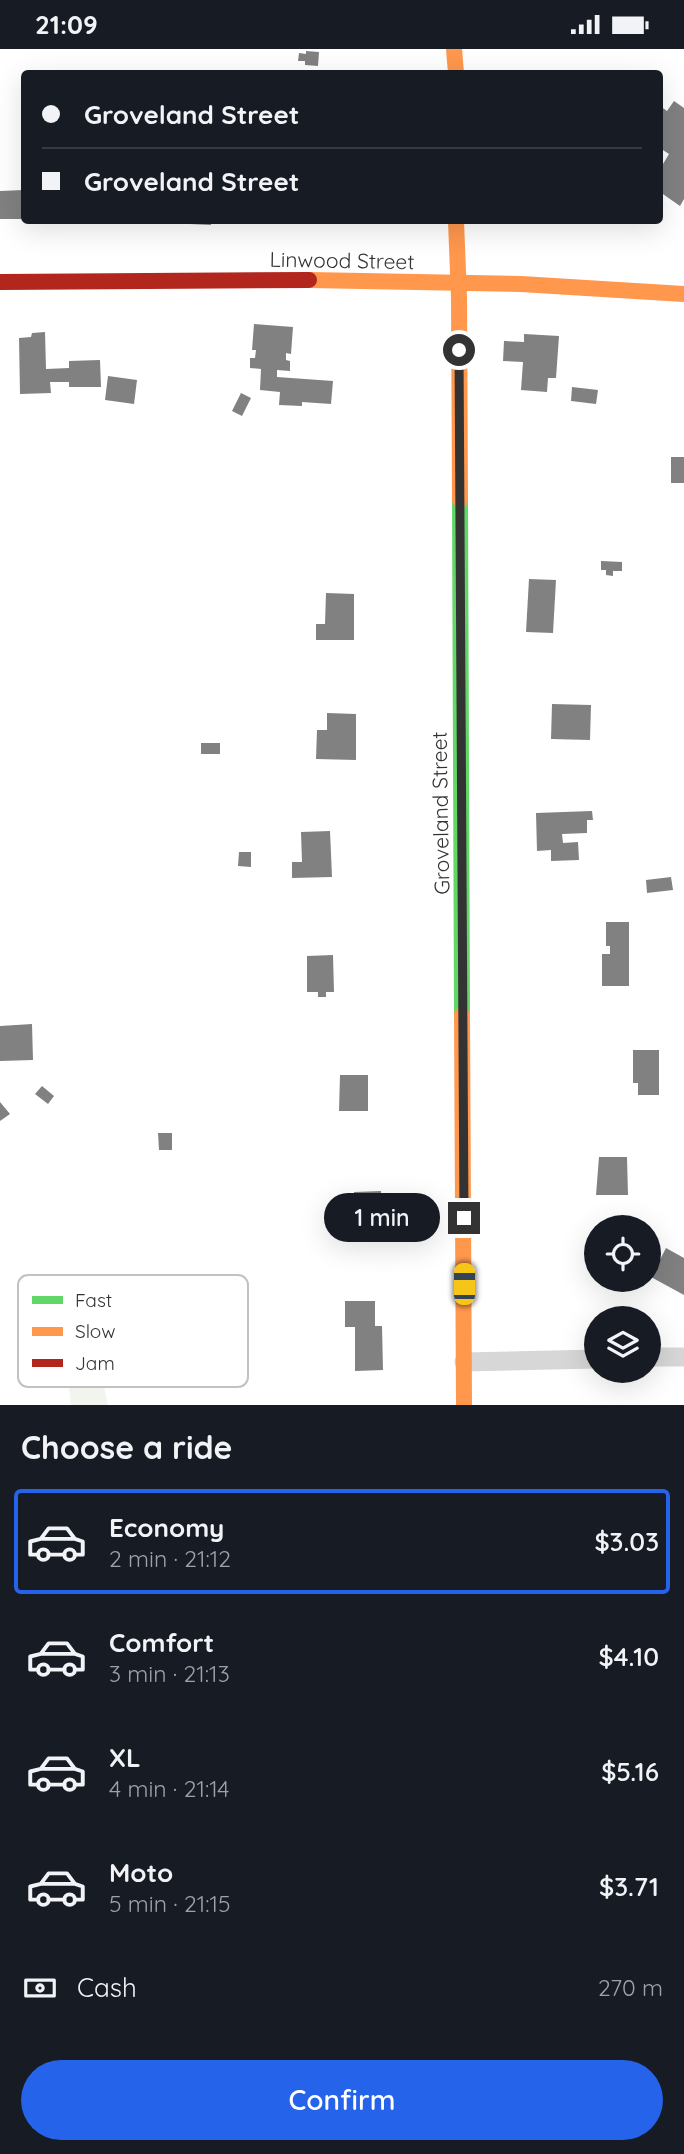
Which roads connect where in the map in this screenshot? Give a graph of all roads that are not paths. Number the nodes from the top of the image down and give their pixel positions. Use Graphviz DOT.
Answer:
graph roads {
  1 [pos="454,49"];
  2 [pos="456,70"];
  3 [pos="456,224"];
  4 [pos="0,282"];
  5 [pos="458,284"];
  6 [pos="684,294"];
  7 [pos="661,1357"];
  8 [pos="684,1357"];
  9 [pos="584,1359"];
  10 [pos="464,1362"];
  11 [pos="464,1405"];
  1 -- 2 [label="main road"];
  3 -- 5 [label="main road, Groveland Street"];
  4 -- 5 [label="main road, Linwood Street"];
  5 -- 6 [label="main road, Linwood Street"];
  5 -- 10 [label="main road, Groveland Street"];
  7 -- 8 [label="street"];
  9 -- 10 [label="street"];
  10 -- 11 [label="main road, Groveland Street"];
}
